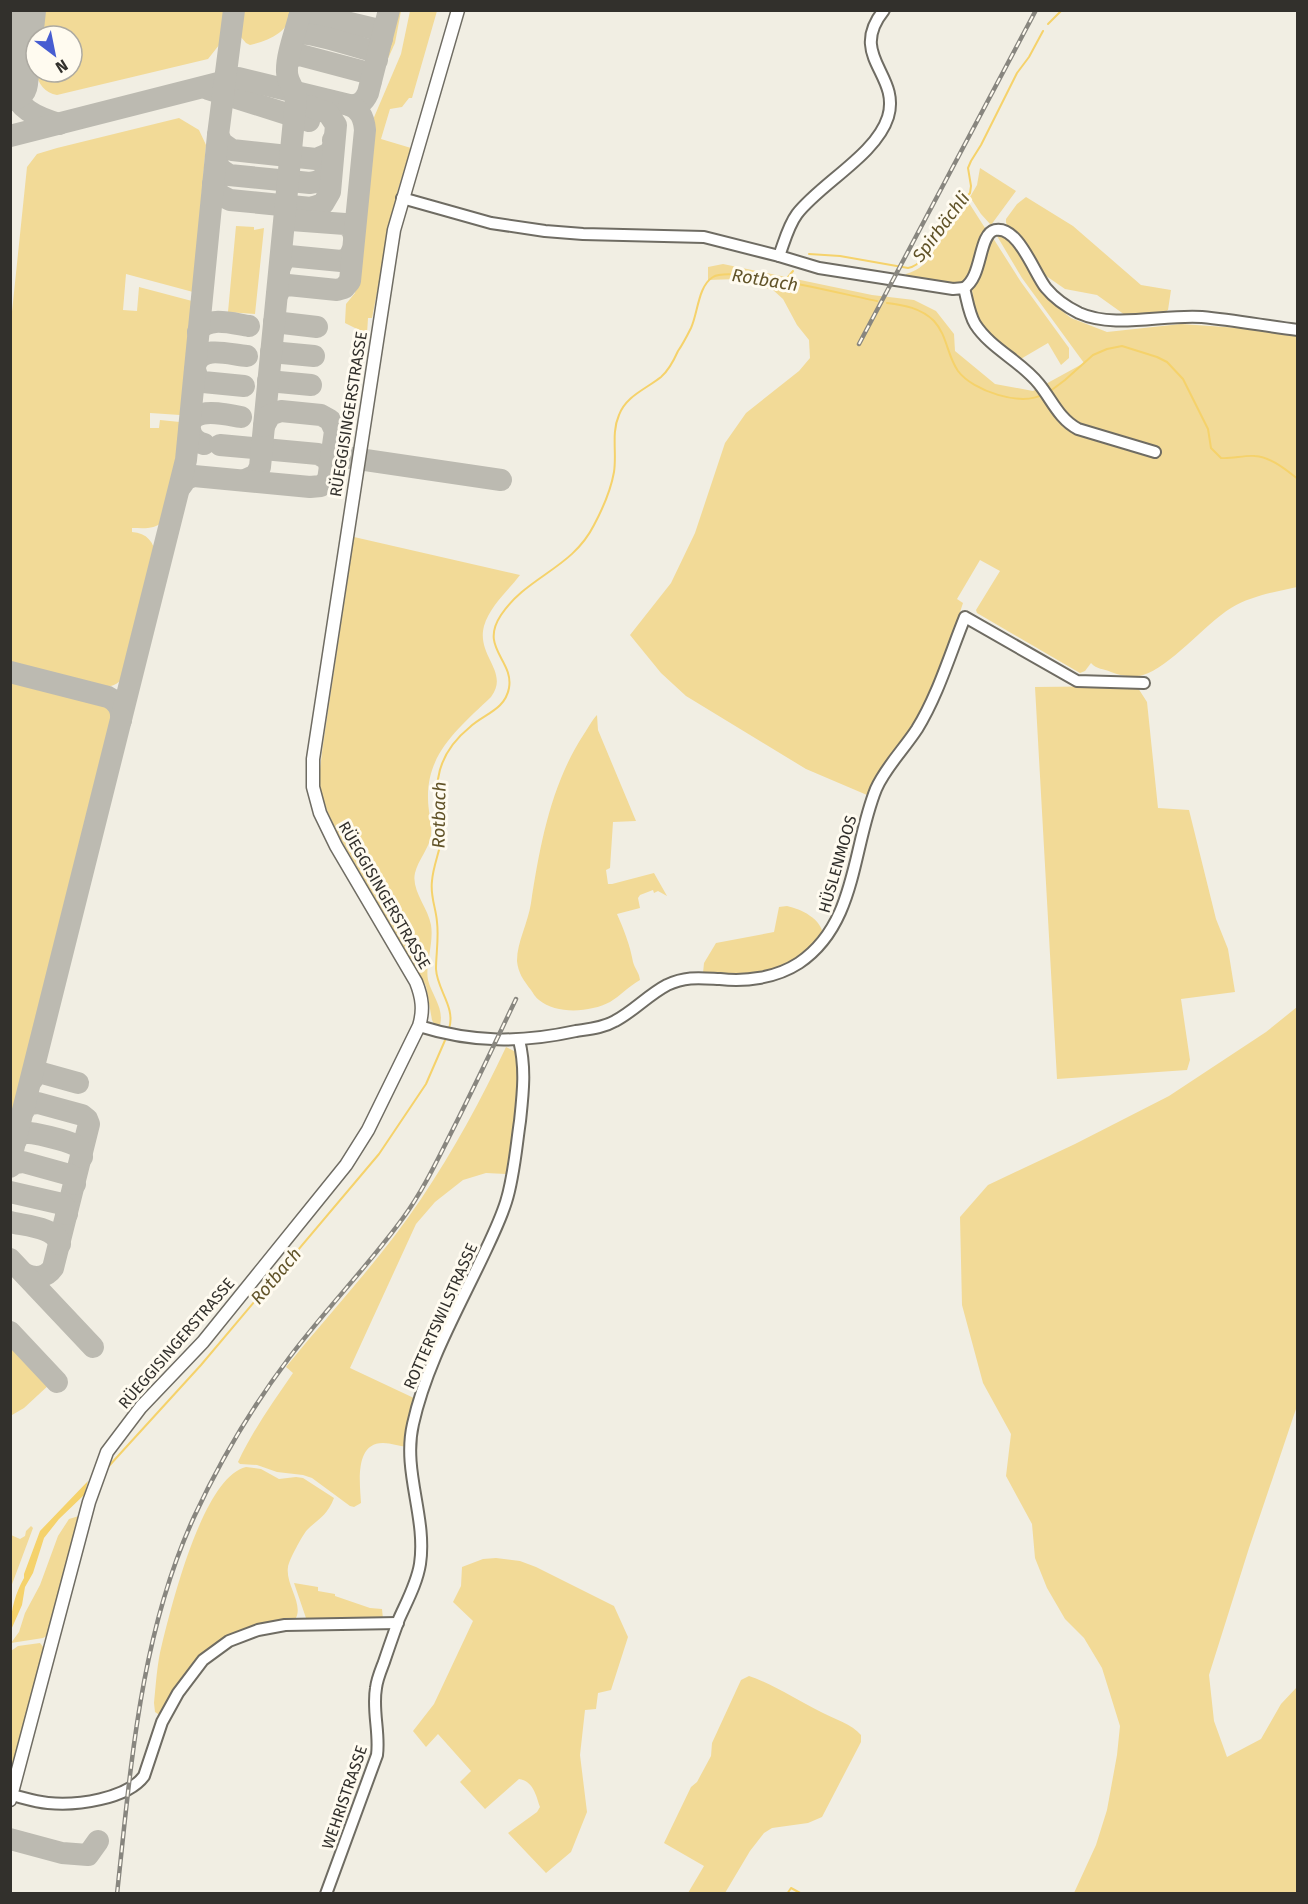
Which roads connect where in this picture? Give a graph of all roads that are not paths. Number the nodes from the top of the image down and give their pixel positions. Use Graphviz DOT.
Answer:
graph roads {
  1 [pos="458,10"];
  2 [pos="884,10"];
  3 [pos="402,198"];
  4 [pos="779,256"];
  5 [pos="964,288"];
  6 [pos="1298,330"];
  7 [pos="1155,452"];
  8 [pos="1144,683"];
  9 [pos="419,1026"];
  10 [pos="519,1040"];
  11 [pos="398,1623"];
  12 [pos="376,1708"];
  13 [pos="11,1798"];
  14 [pos="326,1893"];
  1 -- 3 [label="main road, RÜEGGISINGERSTRASSE"];
  2 -- 4 [label="street"];
  3 -- 4 [label="street"];
  3 -- 9 [label="main road, RÜEGGISINGERSTRASSE"];
  4 -- 5 [label="street"];
  5 -- 6 [label="street"];
  5 -- 7 [label="street"];
  8 -- 10 [label="street, HÜSLENMOOS"];
  9 -- 10 [label="street, HÜSLENMOOS"];
  9 -- 13 [label="main road, RÜEGGISINGERSTRASSE"];
  10 -- 11 [label="street, ROTTERTSWILSTRASSE"];
  11 -- 12 [label="street, ROTTERTSWILSTRASSE"];
  11 -- 13 [label="street"];
  12 -- 14 [label="street, WEHRISTRASSE"];
}
